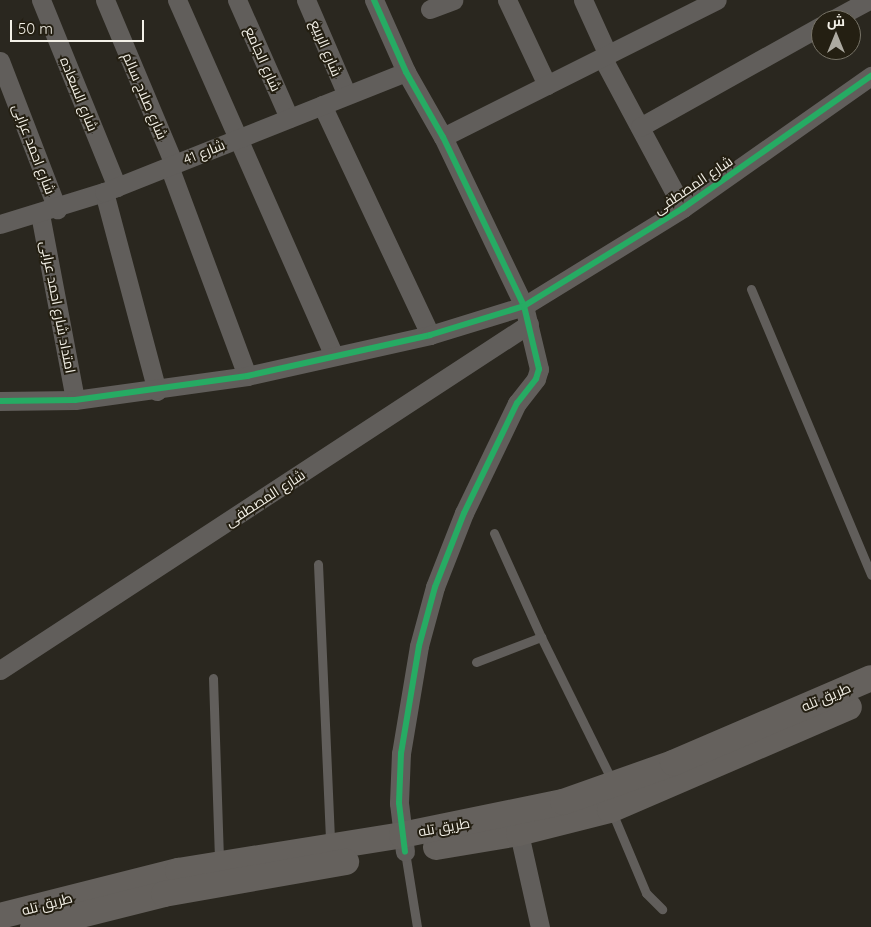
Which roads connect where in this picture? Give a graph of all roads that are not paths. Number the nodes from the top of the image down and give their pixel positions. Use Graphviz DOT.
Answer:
graph roads {
  1 [pos="41,0"];
  2 [pos="105,0"];
  3 [pos="177,0"];
  4 [pos="237,0"];
  5 [pos="306,0"];
  6 [pos="374,0"];
  7 [pos="452,0"];
  8 [pos="507,0"];
  9 [pos="583,0"];
  10 [pos="717,0"];
  11 [pos="869,0"];
  12 [pos="681,8"];
  13 [pos="430,9"];
  14 [pos="850,10"];
  15 [pos="811,32"];
  16 [pos="605,56"];
  17 [pos="0,61"];
  18 [pos="406,72"];
  19 [pos="871,76"];
  20 [pos="547,85"];
  21 [pos="347,95"];
  22 [pos="322,105"];
  23 [pos="289,118"];
  24 [pos="640,127"];
  25 [pos="443,137"];
  26 [pos="239,138"];
  27 [pos="171,165"];
  28 [pos="110,190"];
  29 [pos="683,208"];
  30 [pos="48,212"];
  31 [pos="0,224"];
  32 [pos="751,289"];
  33 [pos="524,306"];
  34 [pos="529,324"];
  35 [pos="430,335"];
  36 [pos="334,356"];
  37 [pos="247,376"];
  38 [pos="157,391"];
  39 [pos="76,400"];
  40 [pos="0,401"];
  41 [pos="494,533"];
  42 [pos="318,564"];
  43 [pos="871,575"];
  44 [pos="541,637"];
  45 [pos="476,662"];
  46 [pos="0,670"];
  47 [pos="213,678"];
  48 [pos="871,678"];
  49 [pos="871,697"];
  50 [pos="613,797"];
  51 [pos="516,823"];
  52 [pos="404,844"];
  53 [pos="330,847"];
  54 [pos="219,863"];
  55 [pos="662,909"];
  56 [pos="0,916"];
  57 [pos="33,927"];
  58 [pos="417,927"];
  59 [pos="540,927"];
  1 -- 28 [label="street, شارع السعاده"];
  2 -- 27 [label="street, شارع صلاح سالم"];
  3 -- 26 [label="street"];
  4 -- 23 [label="street, شارع الجامع"];
  5 -- 21 [label="street, شارع الربيع"];
  6 -- 18 [label="street"];
  7 -- 13 [label="street"];
  8 -- 20 [label="street"];
  9 -- 16 [label="street"];
  10 -- 12 [label="street"];
  11 -- 14 [label="street"];
  12 -- 16 [label="street"];
  15 -- 24 [label="street"];
  16 -- 20 [label="street"];
  16 -- 24 [label="street"];
  17 -- 30 [label="street, شارع احمد عرابى"];
  18 -- 21 [label="street, شارع 41"];
  18 -- 25 [label="street"];
  19 -- 29 [label="street, شارع المصطفى"];
  20 -- 25 [label="street"];
  21 -- 22 [label="street, شارع 41"];
  22 -- 23 [label="street, شارع 41"];
  22 -- 35 [label="street"];
  23 -- 26 [label="street, شارع 41"];
  24 -- 29 [label="street"];
  25 -- 33 [label="street"];
  26 -- 27 [label="street, شارع 41"];
  26 -- 36 [label="street"];
  27 -- 28 [label="street, شارع 41"];
  27 -- 37 [label="street, شارع صلاح سالم"];
  28 -- 30 [label="street, شارع 41"];
  28 -- 38 [label="street, شارع السعاده"];
  29 -- 33 [label="street, شارع المصطفى"];
  30 -- 31 [label="street, شارع 41"];
  30 -- 39 [label="street, امتداد شارع احمد عرابى"];
  32 -- 43 [label="lane"];
  33 -- 34 [label="street"];
  33 -- 35 [label="street, شارع المصطفى"];
  34 -- 46 [label="street, شارع المصطفى"];
  34 -- 52 [label="street"];
  35 -- 36 [label="street, شارع المصطفى"];
  36 -- 37 [label="street, شارع المصطفى"];
  37 -- 38 [label="street, شارع المصطفى"];
  38 -- 39 [label="street, شارع المصطفى"];
  39 -- 40 [label="street, شارع المصطفى"];
  41 -- 44 [label="lane"];
  42 -- 53 [label="lane"];
  44 -- 45 [label="lane"];
  44 -- 50 [label="lane"];
  47 -- 54 [label="lane"];
  48 -- 50 [label="main road, طريق تله"];
  49 -- 50 [label="main road, طريق تله"];
  50 -- 51 [label="main road, طريق تله"];
  50 -- 55 [label="lane"];
  51 -- 52 [label="main road, طريق تله"];
  51 -- 59 [label="street"];
  52 -- 53 [label="main road, طريق تله"];
  52 -- 57 [label="main road, طريق تله"];
  52 -- 58 [label="lane"];
  53 -- 54 [label="main road, طريق تله"];
  54 -- 56 [label="main road, طريق تله"];
}
